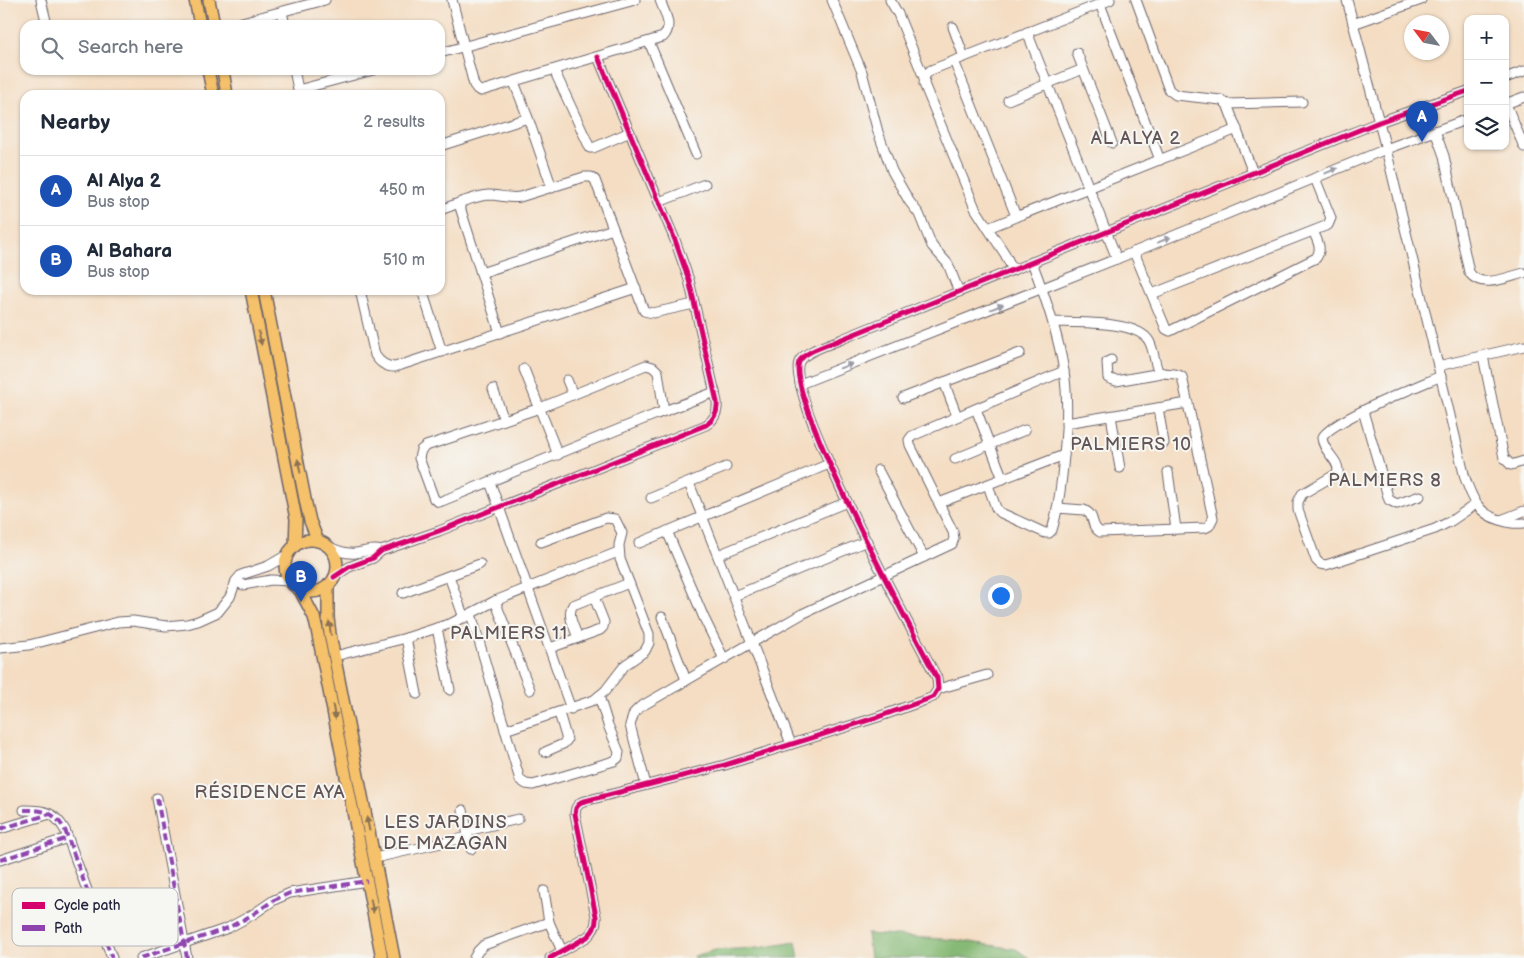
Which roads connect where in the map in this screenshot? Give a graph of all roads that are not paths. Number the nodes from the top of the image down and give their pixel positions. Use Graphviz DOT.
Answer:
graph roads {
  1 [pos="41,0"];
  2 [pos="195,0"];
  3 [pos="209,0"];
  4 [pos="325,0"];
  5 [pos="452,0"];
  6 [pos="636,0"];
  7 [pos="660,0"];
  8 [pos="832,0"];
  9 [pos="890,0"];
  10 [pos="1110,0"];
  11 [pos="1136,0"];
  12 [pos="1347,0"];
  13 [pos="1421,0"];
  14 [pos="1086,4"];
  15 [pos="1100,4"];
  16 [pos="282,12"];
  17 [pos="46,20"];
  18 [pos="199,20"];
  19 [pos="213,20"];
  20 [pos="251,20"];
  21 [pos="284,20"];
  22 [pos="1354,24"];
  23 [pos="953,27"];
  24 [pos="1026,32"];
  25 [pos="649,42"];
  26 [pos="464,46"];
  27 [pos="445,52"];
  28 [pos="1077,53"];
  29 [pos="598,57"];
  30 [pos="964,57"];
  31 [pos="954,61"];
  32 [pos="1083,69"];
  33 [pos="554,70"];
  34 [pos="1524,71"];
  35 [pos="209,75"];
  36 [pos="224,75"];
  37 [pos="295,75"];
  38 [pos="356,75"];
  39 [pos="1509,77"];
  40 [pos="924,78"];
  41 [pos="514,82"];
  42 [pos="1047,84"];
  43 [pos="212,90"];
  44 [pos="226,90"];
  45 [pos="298,90"];
  46 [pos="305,90"];
  47 [pos="1464,93"];
  48 [pos="1524,97"];
  49 [pos="1008,100"];
  50 [pos="1302,102"];
  51 [pos="1509,103"];
  52 [pos="1227,104"];
  53 [pos="1506,105"];
  54 [pos="528,118"];
  55 [pos="1464,120"];
  56 [pos="1379,122"];
  57 [pos="1237,129"];
  58 [pos="1435,131"];
  59 [pos="630,132"];
  60 [pos="1112,143"];
  61 [pos="445,144"];
  62 [pos="1524,147"];
  63 [pos="1386,149"];
  64 [pos="696,154"];
  65 [pos="1160,160"];
  66 [pos="1253,173"];
  67 [pos="1315,178"];
  68 [pos="705,184"];
  69 [pos="552,188"];
  70 [pos="1089,188"];
  71 [pos="659,202"];
  72 [pos="459,204"];
  73 [pos="445,208"];
  74 [pos="1016,216"];
  75 [pos="988,228"];
  76 [pos="613,229"];
  77 [pos="1313,231"];
  78 [pos="1106,232"];
  79 [pos="1134,252"];
  80 [pos="1117,259"];
  81 [pos="1032,262"];
  82 [pos="1013,270"];
  83 [pos="481,273"];
  84 [pos="1524,273"];
  85 [pos="636,288"];
  86 [pos="1042,289"];
  87 [pos="959,292"];
  88 [pos="1152,294"];
  89 [pos="252,295"];
  90 [pos="265,295"];
  91 [pos="361,295"];
  92 [pos="424,295"];
  93 [pos="694,304"];
  94 [pos="1053,322"];
  95 [pos="500,333"];
  96 [pos="1524,346"];
  97 [pos="442,352"];
  98 [pos="1020,353"];
  99 [pos="1483,356"];
  100 [pos="1111,360"];
  101 [pos="1438,366"];
  102 [pos="524,369"];
  103 [pos="1064,371"];
  104 [pos="1161,373"];
  105 [pos="1441,376"];
  106 [pos="567,380"];
  107 [pos="944,382"];
  108 [pos="800,384"];
  109 [pos="493,389"];
  110 [pos="715,392"];
  111 [pos="573,395"];
  112 [pos="903,398"];
  113 [pos="1188,403"];
  114 [pos="540,408"];
  115 [pos="1158,408"];
  116 [pos="976,409"];
  117 [pos="1363,411"];
  118 [pos="664,412"];
  119 [pos="957,416"];
  120 [pos="1111,416"];
  121 [pos="504,420"];
  122 [pos="1066,423"];
  123 [pos="1024,430"];
  124 [pos="1164,443"];
  125 [pos="990,444"];
  126 [pos="558,454"];
  127 [pos="1064,455"];
  128 [pos="955,459"];
  129 [pos="1524,461"];
  130 [pos="829,464"];
  131 [pos="726,467"];
  132 [pos="1120,468"];
  133 [pos="878,470"];
  134 [pos="1168,472"];
  135 [pos="1003,479"];
  136 [pos="490,482"];
  137 [pos="689,483"];
  138 [pos="988,485"];
  139 [pos="1420,496"];
  140 [pos="651,498"];
  141 [pos="847,502"];
  142 [pos="939,503"];
  143 [pos="1476,504"];
  144 [pos="500,507"];
  145 [pos="1057,508"];
  146 [pos="1524,511"];
  147 [pos="702,516"];
  148 [pos="1501,520"];
  149 [pos="1524,523"];
  150 [pos="1176,529"];
  151 [pos="667,531"];
  152 [pos="867,541"];
  153 [pos="541,542"];
  154 [pos="639,543"];
  155 [pos="323,544"];
  156 [pos="295,546"];
  157 [pos="381,551"];
  158 [pos="618,552"];
  159 [pos="718,554"];
  160 [pos="287,555"];
  161 [pos="924,558"];
  162 [pos="480,564"];
  163 [pos="449,576"];
  164 [pos="884,576"];
  165 [pos="236,581"];
  166 [pos="290,581"];
  167 [pos="331,581"];
  168 [pos="629,583"];
  169 [pos="528,588"];
  170 [pos="300,590"];
  171 [pos="403,593"];
  172 [pos="734,596"];
  173 [pos="594,597"];
  174 [pos="495,601"];
  175 [pos="468,616"];
  176 [pos="662,617"];
  177 [pos="437,628"];
  178 [pos="406,638"];
  179 [pos="578,638"];
  180 [pos="752,643"];
  181 [pos="0,648"];
  182 [pos="550,648"];
  183 [pos="335,656"];
  184 [pos="724,659"];
  185 [pos="987,674"];
  186 [pos="686,680"];
  187 [pos="938,689"];
  188 [pos="450,690"];
  189 [pos="530,690"];
  190 [pos="417,694"];
  191 [pos="599,696"];
  192 [pos="571,709"];
  193 [pos="559,713"];
  194 [pos="506,730"];
  195 [pos="791,744"];
  196 [pos="545,752"];
  197 [pos="646,785"];
  198 [pos="157,798"];
  199 [pos="24,810"];
  200 [pos="463,810"];
  201 [pos="50,814"];
  202 [pos="518,819"];
  203 [pos="0,829"];
  204 [pos="468,834"];
  205 [pos="68,838"];
  206 [pos="471,849"];
  207 [pos="375,858"];
  208 [pos="0,860"];
  209 [pos="367,881"];
  210 [pos="86,888"];
  211 [pos="174,888"];
  212 [pos="544,891"];
  213 [pos="178,911"];
  214 [pos="549,922"];
  215 [pos="184,943"];
  216 [pos="178,945"];
  217 [pos="108,946"];
  218 [pos="175,946"];
  219 [pos="562,951"];
  220 [pos="112,958"];
  221 [pos="141,958"];
  222 [pos="187,958"];
  223 [pos="382,958"];
  224 [pos="394,958"];
  225 [pos="474,958"];
  226 [pos="550,958"];
  1 -- 17 [label="street"];
  2 -- 18 [label="main road"];
  3 -- 19 [label="main road"];
  4 -- 16 [label="street"];
  5 -- 26 [label="street"];
  6 -- 26 [label="street"];
  7 -- 25 [label="street"];
  8 -- 87 [label="street"];
  9 -- 40 [label="street"];
  10 -- 15 [label="street"];
  11 -- 52 [label="street"];
  12 -- 22 [label="street"];
  13 -- 22 [label="street"];
  14 -- 15 [label="street"];
  14 -- 24 [label="street"];
  15 -- 65 [label="street"];
  16 -- 20 [label="street"];
  16 -- 21 [label="street"];
  22 -- 56 [label="street"];
  23 -- 30 [label="street"];
  24 -- 30 [label="street"];
  24 -- 42 [label="street"];
  25 -- 29 [label="street"];
  25 -- 64 [label="street"];
  26 -- 27 [label="street"];
  26 -- 41 [label="street"];
  28 -- 32 [label="street"];
  29 -- 33 [label="street"];
  29 -- 59 [label="street"];
  30 -- 31 [label="street"];
  31 -- 40 [label="street"];
  31 -- 74 [label="street"];
  32 -- 42 [label="street"];
  32 -- 60 [label="street"];
  33 -- 41 [label="street"];
  33 -- 59 [label="street"];
  34 -- 39 [label="street"];
  35 -- 43 [label="main road"];
  36 -- 44 [label="main road"];
  37 -- 45 [label="street"];
  38 -- 46 [label="street"];
  40 -- 75 [label="street"];
  41 -- 54 [label="street"];
  42 -- 49 [label="street"];
  42 -- 70 [label="street"];
  47 -- 56 [label="street"];
  48 -- 51 [label="street"];
  50 -- 52 [label="street"];
  52 -- 57 [label="street"];
  53 -- 62 [label="street"];
  54 -- 61 [label="street"];
  54 -- 69 [label="street"];
  55 -- 58 [label="street"];
  56 -- 63 [label="street"];
  56 -- 66 [label="street"];
  57 -- 65 [label="street"];
  57 -- 66 [label="street"];
  58 -- 63 [label="street"];
  58 -- 84 [label="street"];
  59 -- 71 [label="street"];
  67 -- 63 [label="street, one-way"];
  63 -- 101 [label="street"];
  65 -- 70 [label="street"];
  66 -- 78 [label="street"];
  67 -- 77 [label="street"];
  79 -- 67 [label="street, one-way"];
  68 -- 71 [label="street"];
  69 -- 72 [label="street"];
  69 -- 76 [label="street"];
  70 -- 74 [label="street"];
  70 -- 78 [label="street"];
  71 -- 93 [label="street"];
  72 -- 73 [label="street"];
  72 -- 83 [label="street"];
  74 -- 75 [label="street"];
  75 -- 82 [label="street"];
  76 -- 83 [label="street"];
  76 -- 85 [label="street"];
  77 -- 88 [label="street"];
  77 -- 88 [label="street"];
  78 -- 80 [label="street"];
  78 -- 81 [label="street"];
  79 -- 80 [label="street"];
  79 -- 88 [label="street"];
  80 -- 86 [label="street"];
  81 -- 82 [label="street"];
  81 -- 86 [label="street"];
  82 -- 87 [label="street"];
  83 -- 95 [label="street"];
  85 -- 93 [label="street"];
  85 -- 95 [label="street"];
  86 -- 94 [label="street"];
  108 -- 86 [label="street, one-way"];
  87 -- 108 [label="street"];
  89 -- 156 [label="main road, one-way"];
  155 -- 90 [label="main road, one-way"];
  91 -- 97 [label="street"];
  92 -- 97 [label="street"];
  93 -- 110 [label="street"];
  94 -- 103 [label="street"];
  94 -- 104 [label="street"];
  95 -- 97 [label="street"];
  96 -- 99 [label="street"];
  98 -- 107 [label="street"];
  99 -- 101 [label="street"];
  99 -- 129 [label="street"];
  100 -- 104 [label="street"];
  101 -- 105 [label="street"];
  102 -- 114 [label="street"];
  103 -- 116 [label="street"];
  103 -- 122 [label="street"];
  104 -- 113 [label="street"];
  105 -- 117 [label="street"];
  105 -- 143 [label="street"];
  106 -- 111 [label="street"];
  107 -- 112 [label="street"];
  107 -- 119 [label="street"];
  108 -- 130 [label="street"];
  109 -- 121 [label="street"];
  110 -- 118 [label="street"];
  110 -- 144 [label="street"];
  111 -- 114 [label="street"];
  111 -- 118 [label="street"];
  113 -- 115 [label="street"];
  113 -- 150 [label="street"];
  114 -- 121 [label="street"];
  114 -- 126 [label="street"];
  115 -- 120 [label="street"];
  115 -- 124 [label="street"];
  116 -- 119 [label="street"];
  116 -- 125 [label="street"];
  117 -- 139 [label="street"];
  117 -- 143 [label="street"];
  118 -- 126 [label="street"];
  119 -- 142 [label="street"];
  120 -- 122 [label="street"];
  120 -- 132 [label="street"];
  121 -- 136 [label="street"];
  122 -- 127 [label="street"];
  123 -- 125 [label="street"];
  125 -- 128 [label="street"];
  125 -- 135 [label="street"];
  126 -- 136 [label="street"];
  127 -- 135 [label="street"];
  127 -- 145 [label="street"];
  130 -- 141 [label="street"];
  130 -- 147 [label="street"];
  131 -- 137 [label="street"];
  133 -- 161 [label="street"];
  134 -- 150 [label="street"];
  135 -- 138 [label="street"];
  136 -- 144 [label="street"];
  137 -- 140 [label="street"];
  137 -- 147 [label="street"];
  138 -- 142 [label="street"];
  138 -- 145 [label="street"];
  141 -- 152 [label="street"];
  141 -- 159 [label="street"];
  142 -- 161 [label="street"];
  143 -- 148 [label="street"];
  144 -- 157 [label="street"];
  144 -- 169 [label="street"];
  145 -- 150 [label="street"];
  146 -- 148 [label="street"];
  147 -- 151 [label="street"];
  147 -- 159 [label="street"];
  148 -- 149 [label="street"];
  151 -- 154 [label="street"];
  151 -- 184 [label="street"];
  152 -- 164 [label="street"];
  152 -- 172 [label="street"];
  153 -- 158 [label="street"];
  155 -- 156 [label="main road"];
  155 -- 157 [label="street"];
  155 -- 167 [label="main road"];
  156 -- 160 [label="main road"];
  157 -- 167 [label="street"];
  158 -- 168 [label="street"];
  158 -- 169 [label="street"];
  159 -- 172 [label="street"];
  160 -- 165 [label="street"];
  160 -- 166 [label="main road"];
  161 -- 164 [label="street"];
  162 -- 163 [label="street"];
  163 -- 171 [label="street"];
  163 -- 175 [label="street"];
  164 -- 180 [label="street"];
  164 -- 187 [label="street"];
  165 -- 166 [label="street"];
  165 -- 181 [label="street"];
  166 -- 170 [label="main road"];
  167 -- 170 [label="main road"];
  183 -- 167 [label="main road, one-way"];
  168 -- 173 [label="street"];
  168 -- 191 [label="street"];
  169 -- 174 [label="street"];
  169 -- 182 [label="street"];
  170 -- 209 [label="main road, one-way"];
  172 -- 180 [label="street"];
  173 -- 179 [label="street"];
  173 -- 179 [label="street"];
  174 -- 175 [label="street"];
  174 -- 189 [label="street"];
  175 -- 177 [label="street"];
  175 -- 194 [label="street"];
  176 -- 186 [label="street"];
  177 -- 178 [label="street"];
  177 -- 188 [label="street"];
  178 -- 183 [label="street"];
  178 -- 190 [label="street"];
  179 -- 182 [label="street"];
  180 -- 184 [label="street"];
  180 -- 195 [label="street"];
  182 -- 192 [label="street"];
  207 -- 183 [label="main road, one-way"];
  184 -- 186 [label="street"];
  185 -- 187 [label="street"];
  186 -- 197 [label="street"];
  187 -- 195 [label="street"];
  191 -- 192 [label="street"];
  191 -- 194 [label="street"];
  192 -- 193 [label="street"];
  193 -- 194 [label="street"];
  193 -- 196 [label="street"];
  195 -- 197 [label="street"];
  197 -- 219 [label="street"];
  198 -- 211 [label="street"];
  199 -- 201 [label="street"];
  200 -- 204 [label="street"];
  201 -- 203 [label="street"];
  201 -- 205 [label="street"];
  202 -- 204 [label="street"];
  204 -- 206 [label="street"];
  204 -- 207 [label="street"];
  205 -- 208 [label="street"];
  205 -- 210 [label="street"];
  207 -- 224 [label="main road"];
  209 -- 215 [label="street"];
  209 -- 223 [label="main road, one-way"];
  212 -- 214 [label="street"];
  213 -- 215 [label="street"];
  214 -- 219 [label="street"];
  214 -- 225 [label="street"];
  215 -- 216 [label="street"];
  215 -- 222 [label="street"];
  217 -- 220 [label="street"];
  218 -- 221 [label="street"];
  219 -- 226 [label="street"];
}
